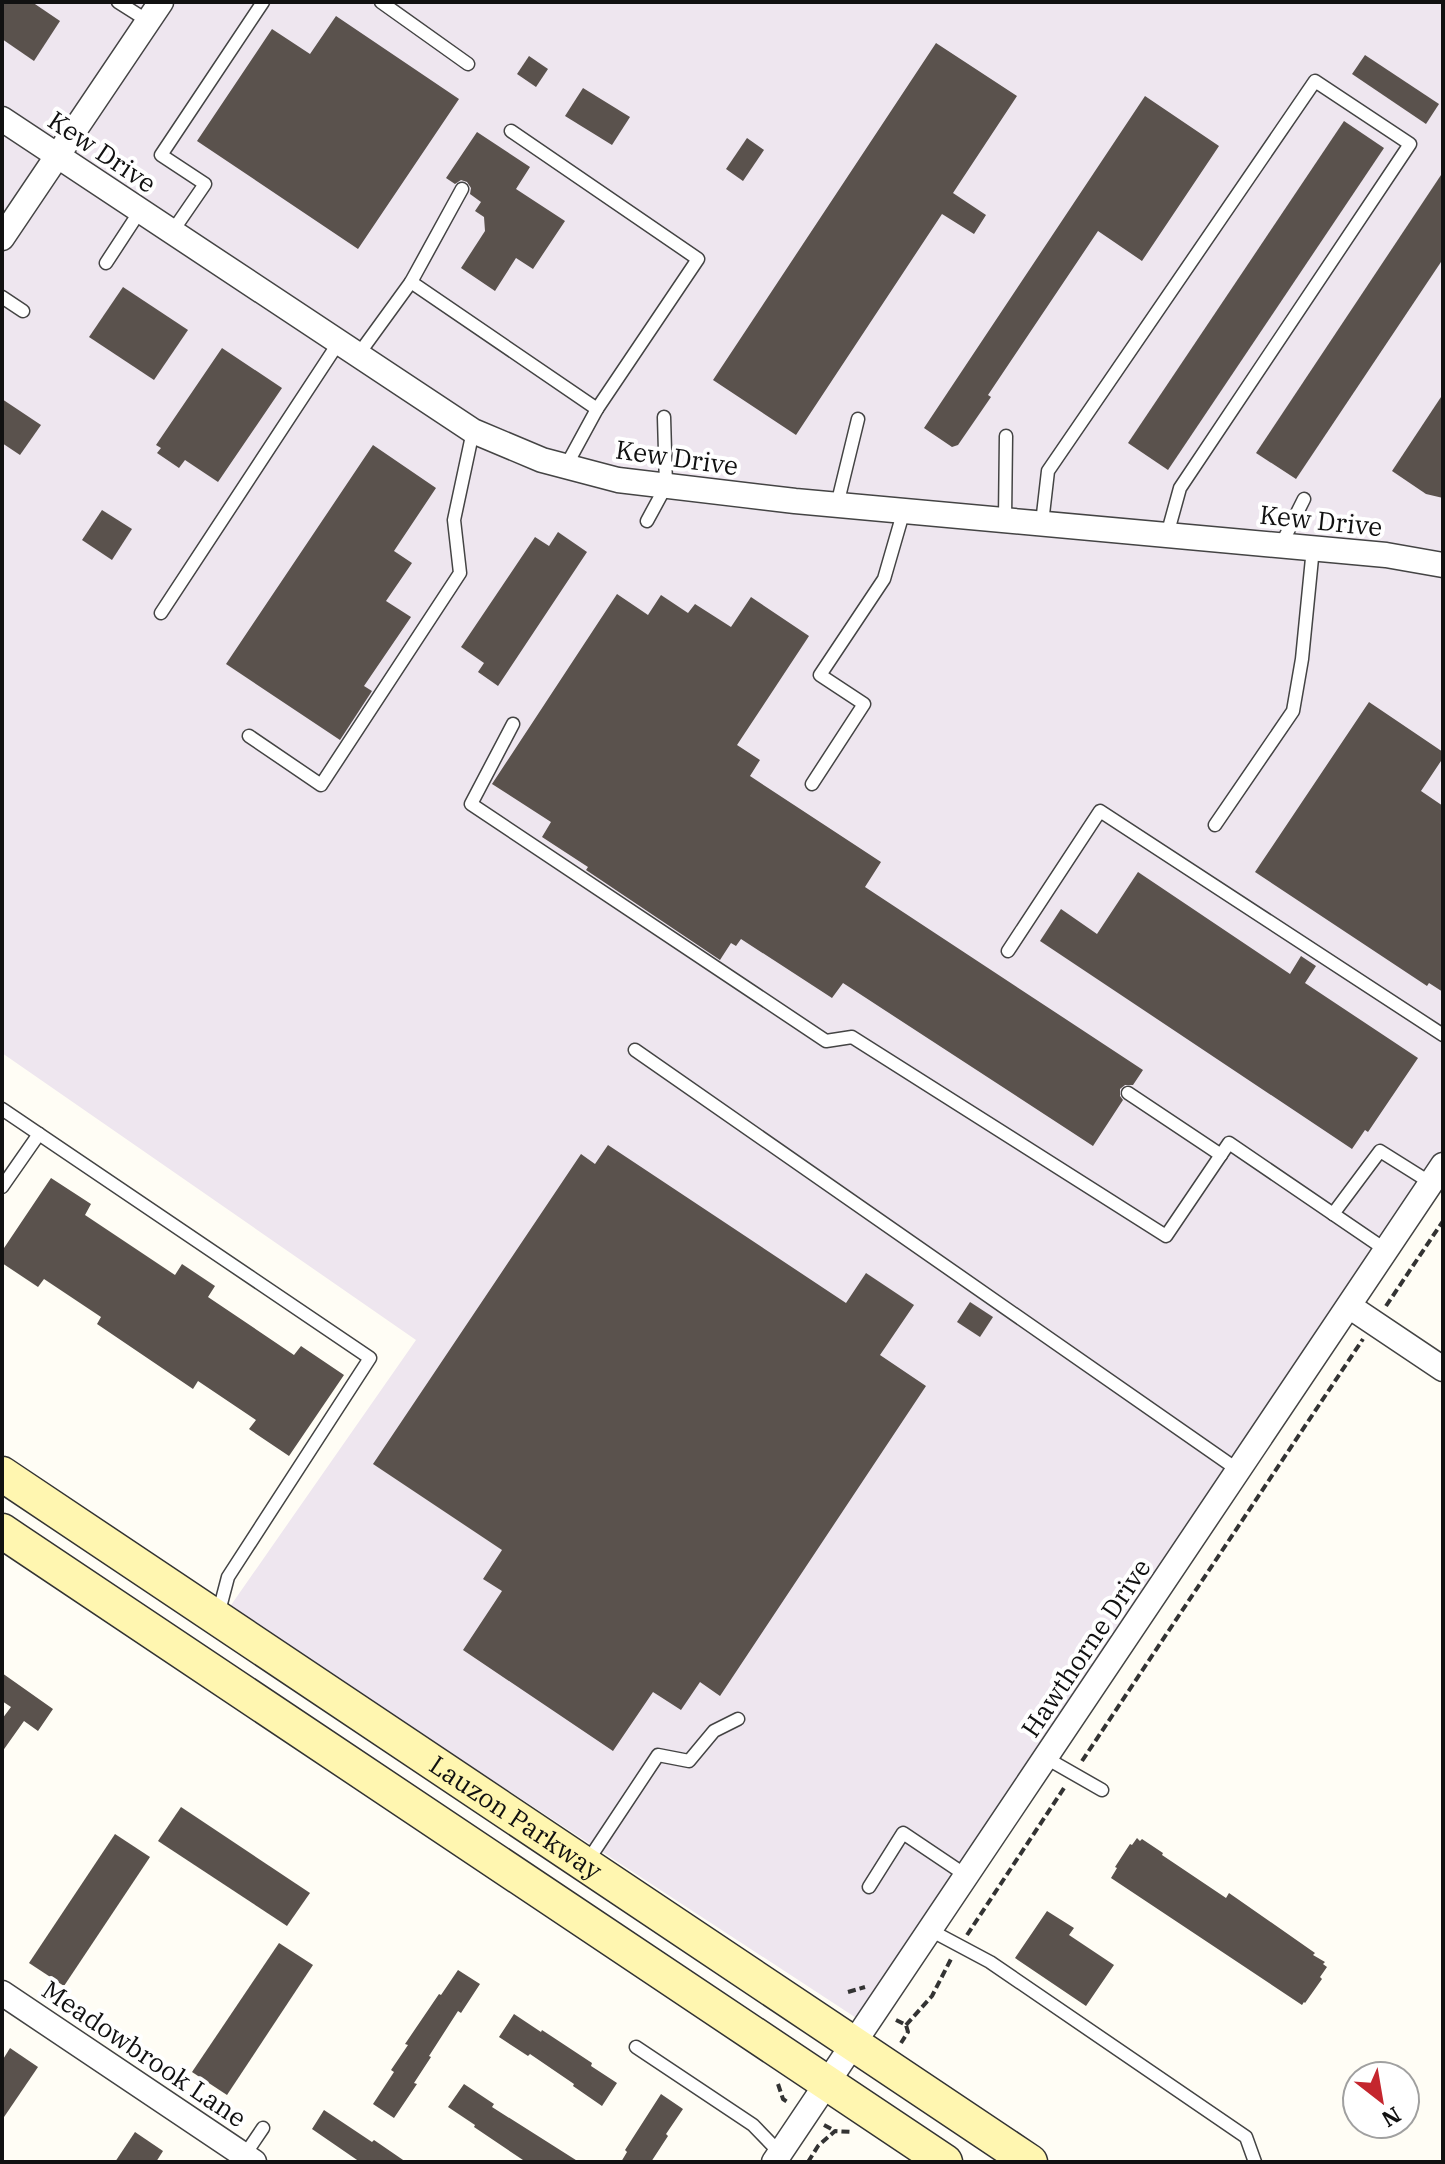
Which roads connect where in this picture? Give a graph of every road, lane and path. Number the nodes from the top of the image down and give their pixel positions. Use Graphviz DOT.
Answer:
graph roads {
  1 [pos="118,2"];
  2 [pos="263,2"];
  3 [pos="381,2"];
  4 [pos="154,12"];
  5 [pos="468,64"];
  6 [pos="2,119"];
  7 [pos="511,131"];
  8 [pos="57,156"];
  9 [pos="462,189"];
  10 [pos="140,211"];
  11 [pos="172,232"];
  12 [pos="3,234"];
  13 [pos="106,263"];
  14 [pos="411,282"];
  15 [pos="2,297"];
  16 [pos="23,311"];
  17 [pos="348,348"];
  18 [pos="597,409"];
  19 [pos="664,417"];
  20 [pos="858,419"];
  21 [pos="473,431"];
  22 [pos="1006,436"];
  23 [pos="566,466"];
  24 [pos="666,486"];
  25 [pos="1304,499"];
  26 [pos="837,505"];
  27 [pos="904,510"];
  28 [pos="1005,520"];
  29 [pos="647,521"];
  30 [pos="1042,523"];
  31 [pos="1167,535"];
  32 [pos="1281,545"];
  33 [pos="1313,548"];
  34 [pos="1443,565"];
  35 [pos="161,613"];
  36 [pos="513,724"];
  37 [pos="249,736"];
  38 [pos="812,784"];
  39 [pos="1215,825"];
  40 [pos="1008,951"];
  41 [pos="1443,1035"];
  42 [pos="635,1050"];
  43 [pos="1128,1093"];
  44 [pos="2,1109"];
  45 [pos="39,1134"];
  46 [pos="1221,1155"];
  47 [pos="1437,1174"];
  48 [pos="2,1187"];
  49 [pos="1333,1214"];
  50 [pos="1443,1221"];
  51 [pos="1386,1250"];
  52 [pos="1392,1297"];
  53 [pos="1349,1306"];
  54 [pos="1360,1344"];
  55 [pos="1443,1369"];
  56 [pos="1238,1470"];
  57 [pos="2,1474"];
  58 [pos="2,1531"];
  59 [pos="217,1618"];
  60 [pos="738,1719"];
  61 [pos="1046,1758"];
  62 [pos="1074,1773"];
  63 [pos="1102,1790"];
  64 [pos="585,1864"];
  65 [pos="967,1876"];
  66 [pos="869,1887"];
  67 [pos="930,1930"];
  68 [pos="960,1946"];
  69 [pos="2,1993"];
  70 [pos="908,2032"];
  71 [pos="854,2044"];
  72 [pos="636,2047"];
  73 [pos="826,2082"];
  74 [pos="263,2128"];
  75 [pos="842,2132"];
  76 [pos="777,2157"];
  77 [pos="249,2159"];
  78 [pos="808,2162"];
  79 [pos="945,2162"];
  80 [pos="1030,2162"];
  81 [pos="1255,2162"];
  1 -- 4 [label="lane"];
  2 -- 11 [label="lane"];
  3 -- 5 [label="lane"];
  4 -- 8 [label="street"];
  6 -- 8 [label="street, Kew Drive"];
  7 -- 18 [label="lane"];
  8 -- 10 [label="street, Kew Drive"];
  8 -- 12 [label="street"];
  9 -- 14 [label="lane"];
  10 -- 11 [label="street, Kew Drive"];
  10 -- 13 [label="lane"];
  11 -- 17 [label="street, Kew Drive"];
  14 -- 17 [label="lane"];
  14 -- 18 [label="lane"];
  15 -- 16 [label="lane"];
  17 -- 21 [label="street, Kew Drive"];
  17 -- 35 [label="lane"];
  18 -- 23 [label="lane"];
  19 -- 24 [label="lane"];
  20 -- 26 [label="lane"];
  21 -- 23 [label="street, Kew Drive"];
  21 -- 37 [label="lane"];
  22 -- 28 [label="lane"];
  23 -- 24 [label="street, Kew Drive"];
  24 -- 26 [label="street, Kew Drive"];
  24 -- 29 [label="lane"];
  25 -- 32 [label="lane"];
  26 -- 27 [label="street, Kew Drive"];
  27 -- 28 [label="street, Kew Drive"];
  27 -- 38 [label="lane"];
  28 -- 30 [label="street, Kew Drive"];
  30 -- 31 [label="street, Kew Drive"];
  30 -- 31 [label="lane"];
  31 -- 32 [label="street, Kew Drive"];
  32 -- 33 [label="street, Kew Drive"];
  33 -- 34 [label="street, Kew Drive"];
  33 -- 39 [label="lane"];
  36 -- 46 [label="lane"];
  40 -- 41 [label="lane"];
  42 -- 56 [label="lane"];
  43 -- 46 [label="lane"];
  44 -- 45 [label="lane"];
  45 -- 48 [label="lane"];
  45 -- 59 [label="lane"];
  46 -- 49 [label="lane"];
  47 -- 49 [label="lane"];
  47 -- 51 [label="street, Hawthorne Drive"];
  49 -- 51 [label="lane"];
  50 -- 52 [label="path"];
  51 -- 53 [label="street, Hawthorne Drive"];
  53 -- 55 [label="street"];
  53 -- 56 [label="street, Hawthorne Drive"];
  54 -- 62 [label="path"];
  56 -- 61 [label="street, Hawthorne Drive"];
  57 -- 59 [label="main road, Lauzon Parkway"];
  58 -- 73 [label="main road, Lauzon Parkway"];
  59 -- 64 [label="main road, Lauzon Parkway"];
  60 -- 64 [label="lane"];
  61 -- 62 [label="lane"];
  61 -- 65 [label="street, Hawthorne Drive"];
  62 -- 63 [label="lane"];
  62 -- 68 [label="path"];
  64 -- 71 [label="main road, Lauzon Parkway"];
  65 -- 66 [label="lane"];
  65 -- 67 [label="street, Hawthorne Drive"];
  67 -- 68 [label="lane"];
  67 -- 71 [label="street, Hawthorne Drive"];
  68 -- 70 [label="path"];
  68 -- 81 [label="lane"];
  69 -- 77 [label="street, Meadowbrook Lane"];
  71 -- 73 [label="street, Hawthorne Drive"];
  71 -- 80 [label="main road, Lauzon Parkway"];
  72 -- 76 [label="lane"];
  73 -- 76 [label="street, Hawthorne Drive"];
  73 -- 79 [label="main road, Lauzon Parkway"];
  74 -- 77 [label="lane"];
  75 -- 78 [label="path"];
}
